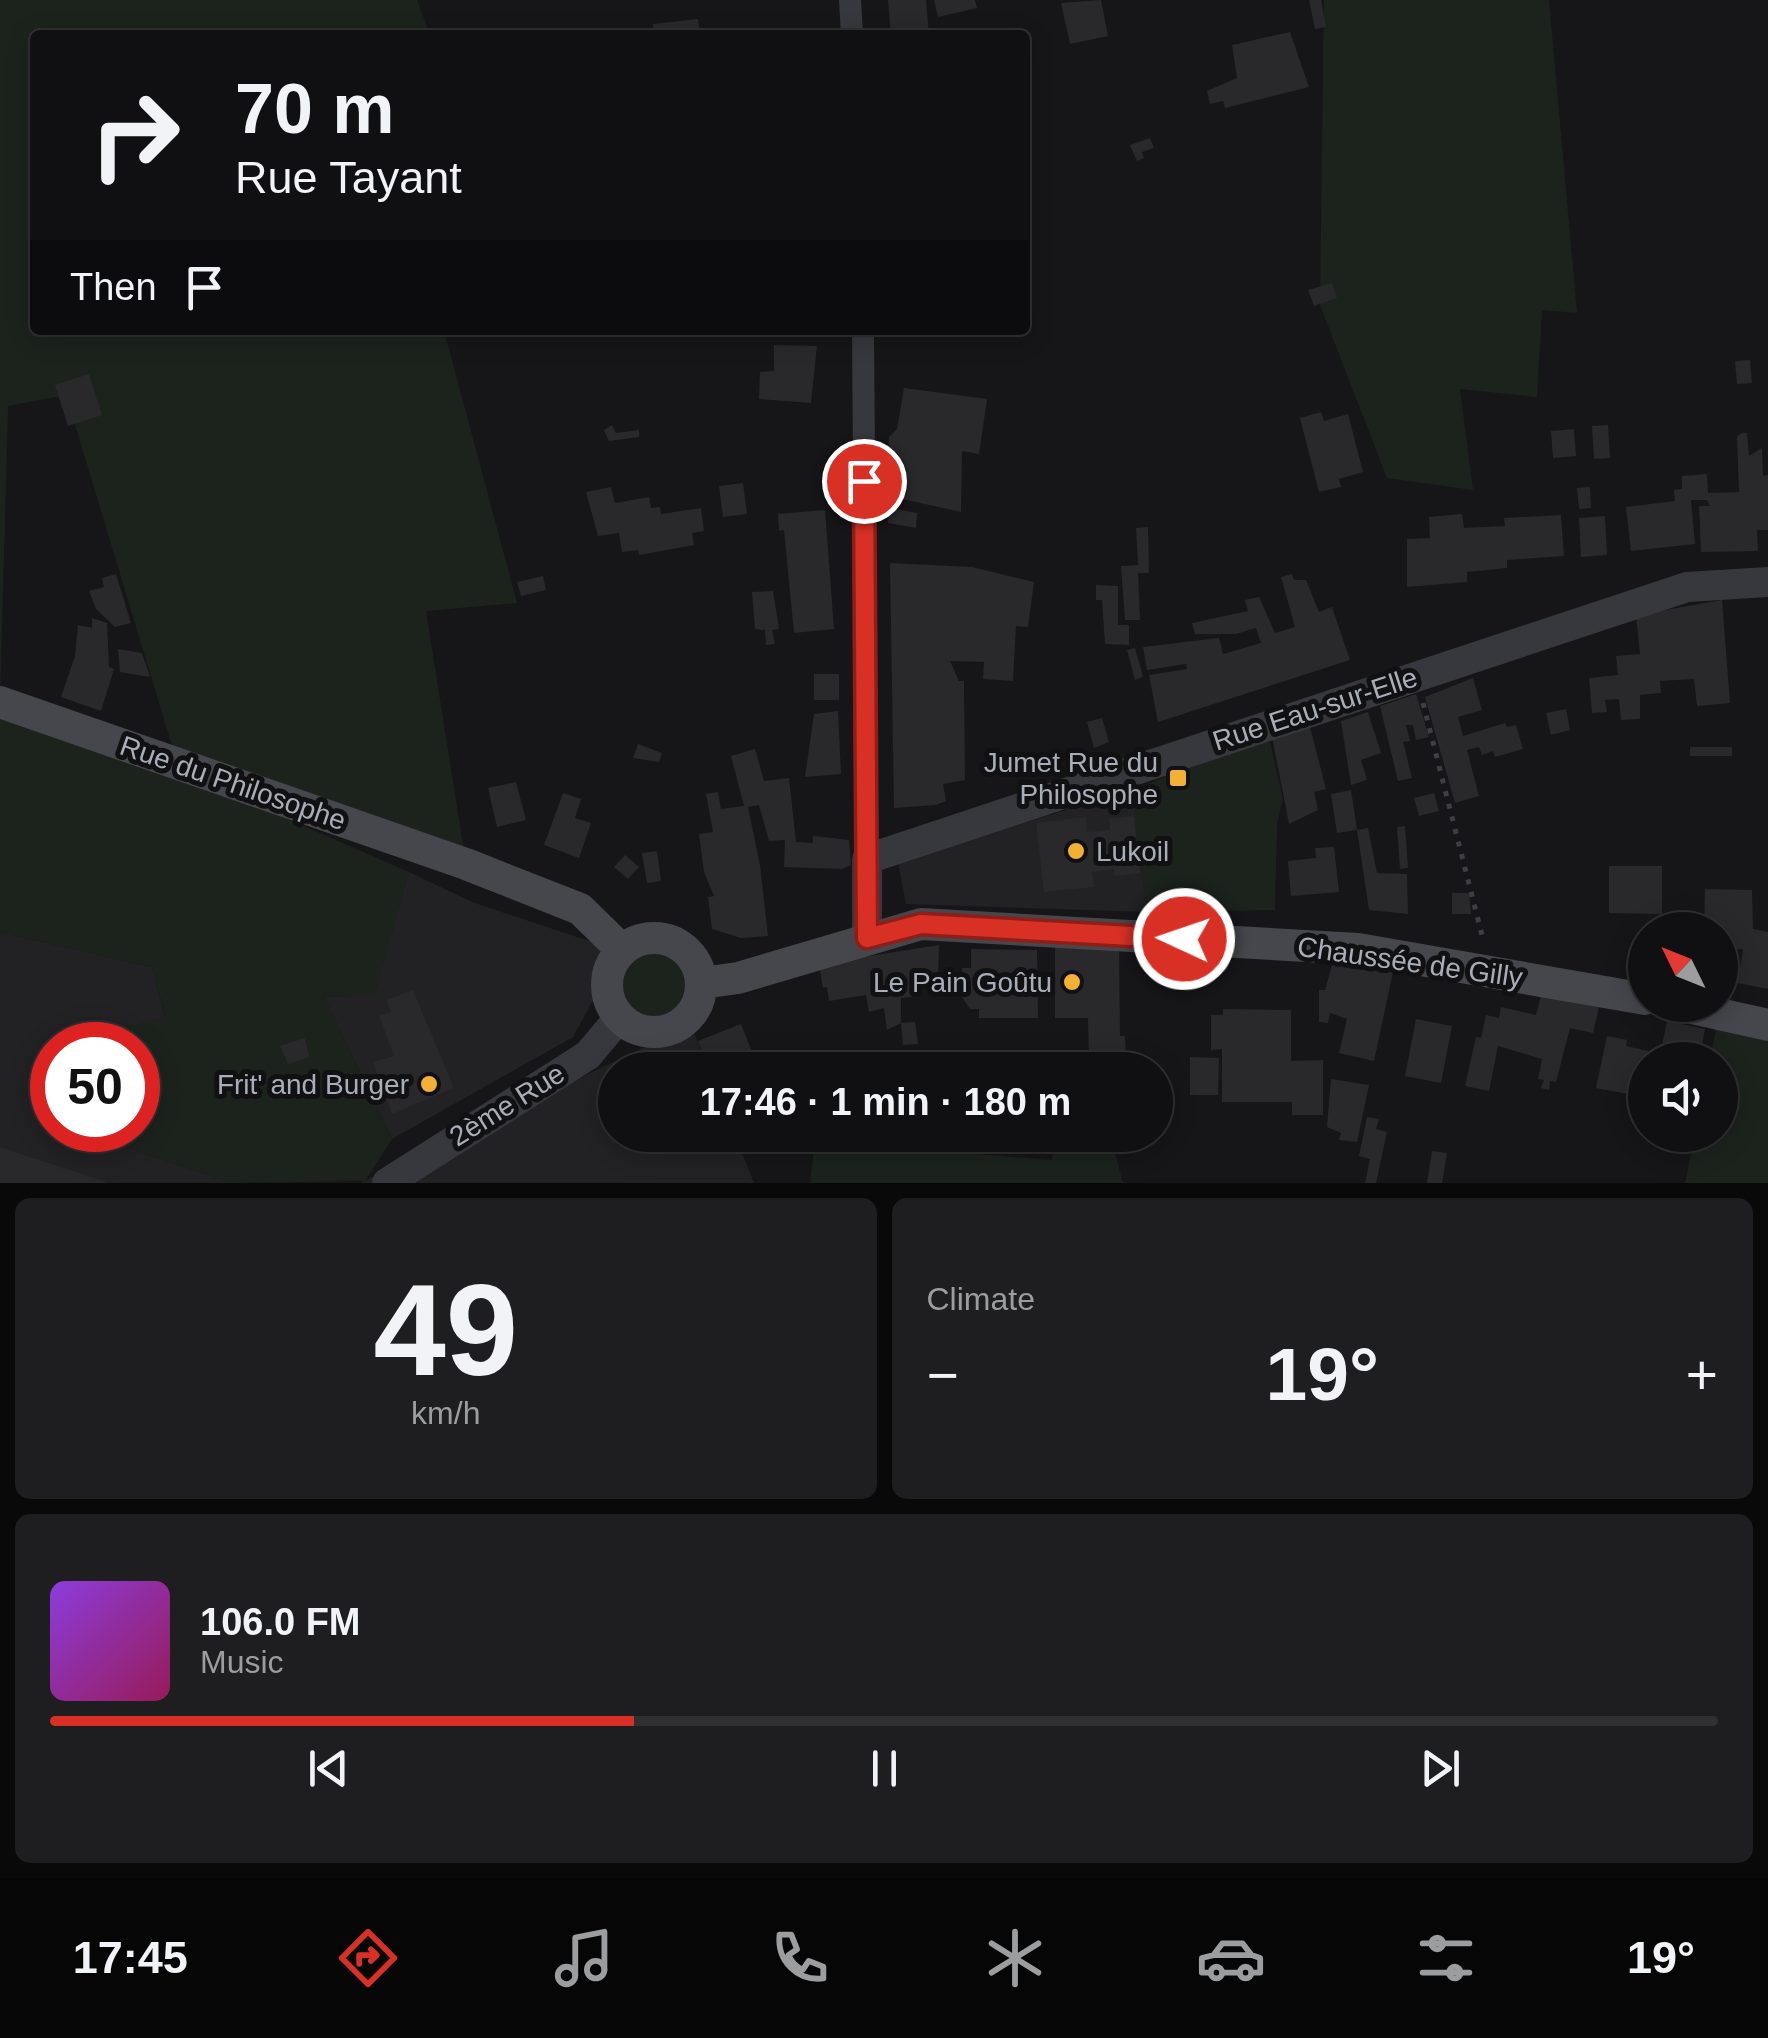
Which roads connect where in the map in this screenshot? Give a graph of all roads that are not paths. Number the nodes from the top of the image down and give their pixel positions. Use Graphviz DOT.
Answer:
graph roads {
  1 [pos="850,0"];
  2 [pos="852,30"];
  3 [pos="863,335"];
  4 [pos="1768,582"];
  5 [pos="0,702"];
  6 [pos="867,859"];
  7 [pos="867,938"];
  8 [pos="622,950"];
  9 [pos="702,984"];
  10 [pos="1628,996"];
  11 [pos="619,1018"];
  12 [pos="1738,1018"];
  13 [pos="1768,1025"];
  14 [pos="386,1183"];
  1 -- 2 [label="street"];
  3 -- 6 [label="street"];
  4 -- 6 [label="street, Rue Eau-sur-Elle"];
  5 -- 8 [label="main road, Rue du Philosophe"];
  6 -- 7 [label="street"];
  7 -- 9 [label="main road, Chaussée de Gilly"];
  7 -- 10 [label="main road, Chaussée de Gilly"];
  8 -- 9 [label="main road"];
  8 -- 11 [label="main road"];
  9 -- 11 [label="main road"];
  11 -- 14 [label="street, 2ème Rue"];
  12 -- 13 [label="main road"];
}
